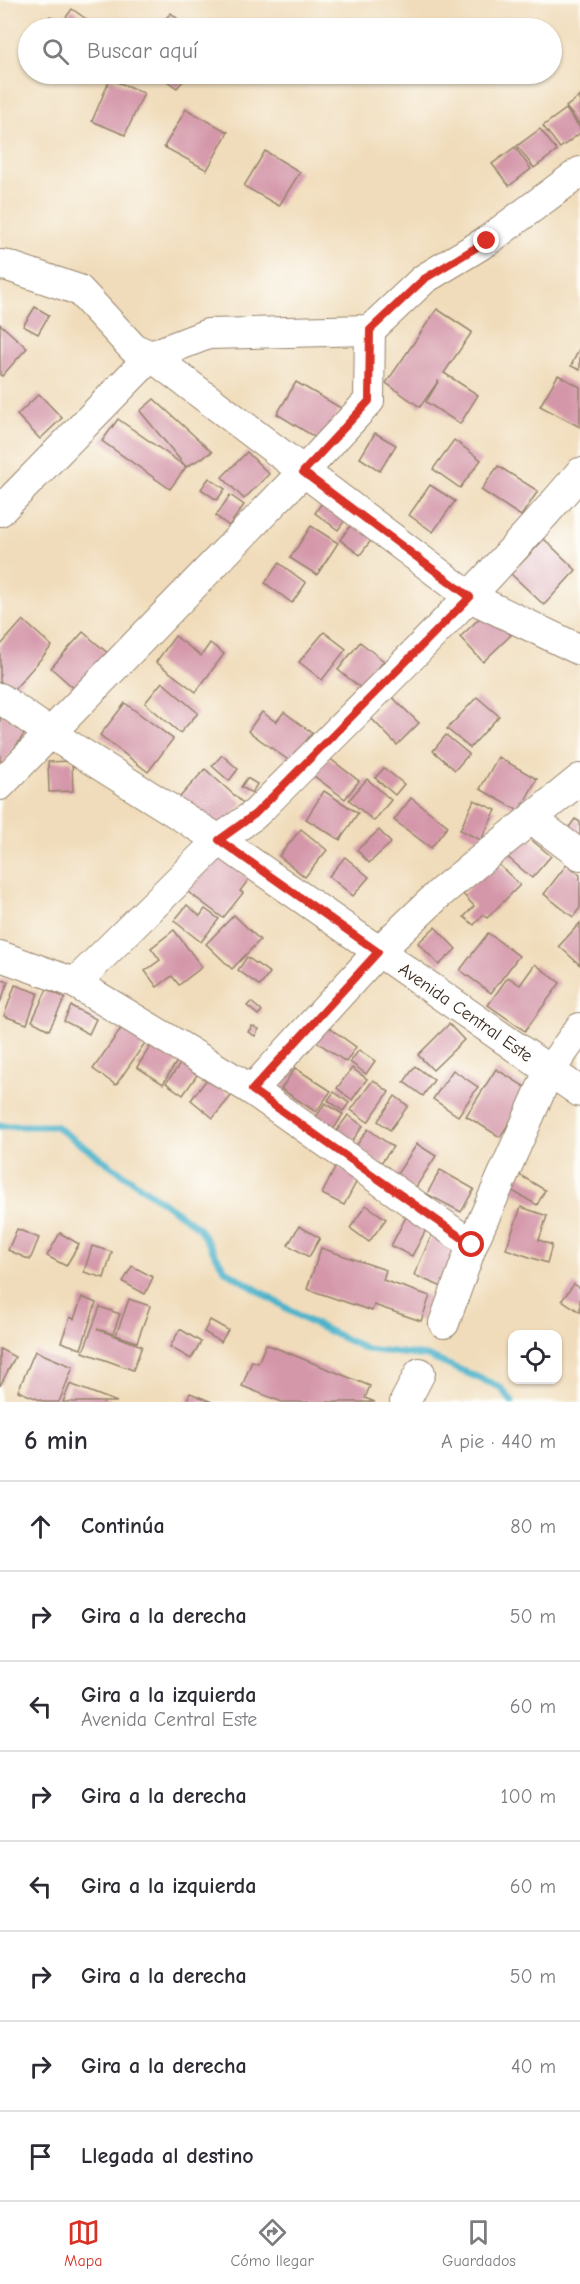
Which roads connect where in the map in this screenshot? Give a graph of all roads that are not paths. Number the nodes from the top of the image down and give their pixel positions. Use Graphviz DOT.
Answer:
graph roads {
  1 [pos="580,172"];
  2 [pos="0,265"];
  3 [pos="370,330"];
  4 [pos="151,356"];
  5 [pos="303,472"];
  6 [pos="580,472"];
  7 [pos="0,511"];
  8 [pos="470,597"];
  9 [pos="580,650"];
  10 [pos="0,698"];
  11 [pos="51,734"];
  12 [pos="580,779"];
  13 [pos="0,785"];
  14 [pos="532,819"];
  15 [pos="219,840"];
  16 [pos="580,855"];
  17 [pos="378,952"];
  18 [pos="0,956"];
  19 [pos="75,983"];
  20 [pos="580,1028"];
  21 [pos="549,1071"];
  22 [pos="252,1090"];
  23 [pos="580,1092"];
  24 [pos="472,1245"];
  25 [pos="444,1323"];
  26 [pos="420,1373"];
  27 [pos="405,1402"];
  1 -- 3 [label="street"];
  2 -- 4 [label="street"];
  3 -- 4 [label="street"];
  3 -- 5 [label="street"];
  4 -- 5 [label="street"];
  4 -- 7 [label="street"];
  5 -- 8 [label="street"];
  5 -- 11 [label="street"];
  6 -- 8 [label="street"];
  8 -- 9 [label="street"];
  8 -- 15 [label="street"];
  10 -- 11 [label="street, Avenida Central Este"];
  11 -- 13 [label="street"];
  11 -- 15 [label="street, Avenida Central Este"];
  12 -- 14 [label="street"];
  14 -- 16 [label="street"];
  14 -- 17 [label="street"];
  15 -- 17 [label="street, Avenida Central Este"];
  15 -- 19 [label="street"];
  17 -- 21 [label="street, Avenida Central Este"];
  17 -- 22 [label="street"];
  18 -- 19 [label="street"];
  19 -- 22 [label="street"];
  20 -- 21 [label="street"];
  21 -- 23 [label="street, Avenida Central Este"];
  21 -- 24 [label="street"];
  22 -- 24 [label="street"];
  24 -- 25 [label="street"];
  26 -- 27 [label="street"];
}
